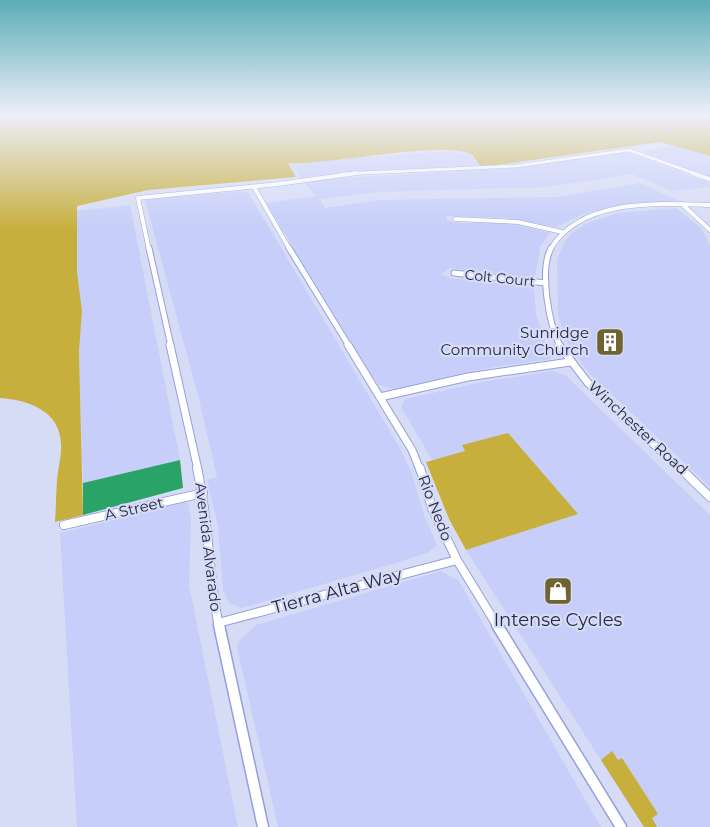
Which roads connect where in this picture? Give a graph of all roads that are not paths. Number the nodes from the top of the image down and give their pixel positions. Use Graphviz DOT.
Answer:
graph roads {
  1 [pos="611,153"];
  2 [pos="636,153"];
  3 [pos="710,179"];
  4 [pos="254,187"];
  5 [pos="682,204"];
  6 [pos="710,205"];
  7 [pos="455,219"];
  8 [pos="710,230"];
  9 [pos="562,232"];
  10 [pos="454,273"];
  11 [pos="546,283"];
  12 [pos="570,362"];
  13 [pos="380,397"];
  14 [pos="203,493"];
  15 [pos="710,497"];
  16 [pos="64,525"];
  17 [pos="457,560"];
  18 [pos="218,623"];
  19 [pos="263,827"];
  20 [pos="621,827"];
  1 -- 4 [label="street"];
  2 -- 3 [label="street"];
  4 -- 13 [label="street, Rio Nedo"];
  4 -- 14 [label="street, Avenida Alvarado"];
  5 -- 6 [label="street"];
  5 -- 8 [label="street"];
  5 -- 9 [label="street"];
  7 -- 9 [label="street"];
  9 -- 11 [label="street, Winchester Road"];
  10 -- 11 [label="street, Colt Court"];
  11 -- 12 [label="street, Winchester Road"];
  12 -- 13 [label="street"];
  12 -- 15 [label="street, Winchester Road"];
  13 -- 17 [label="street, Rio Nedo"];
  14 -- 16 [label="street, A Street"];
  14 -- 18 [label="street, Avenida Alvarado"];
  17 -- 18 [label="street, Tierra Alta Way"];
  17 -- 20 [label="street, Rio Nedo"];
  18 -- 19 [label="street, Avenida Alvarado"];
}
